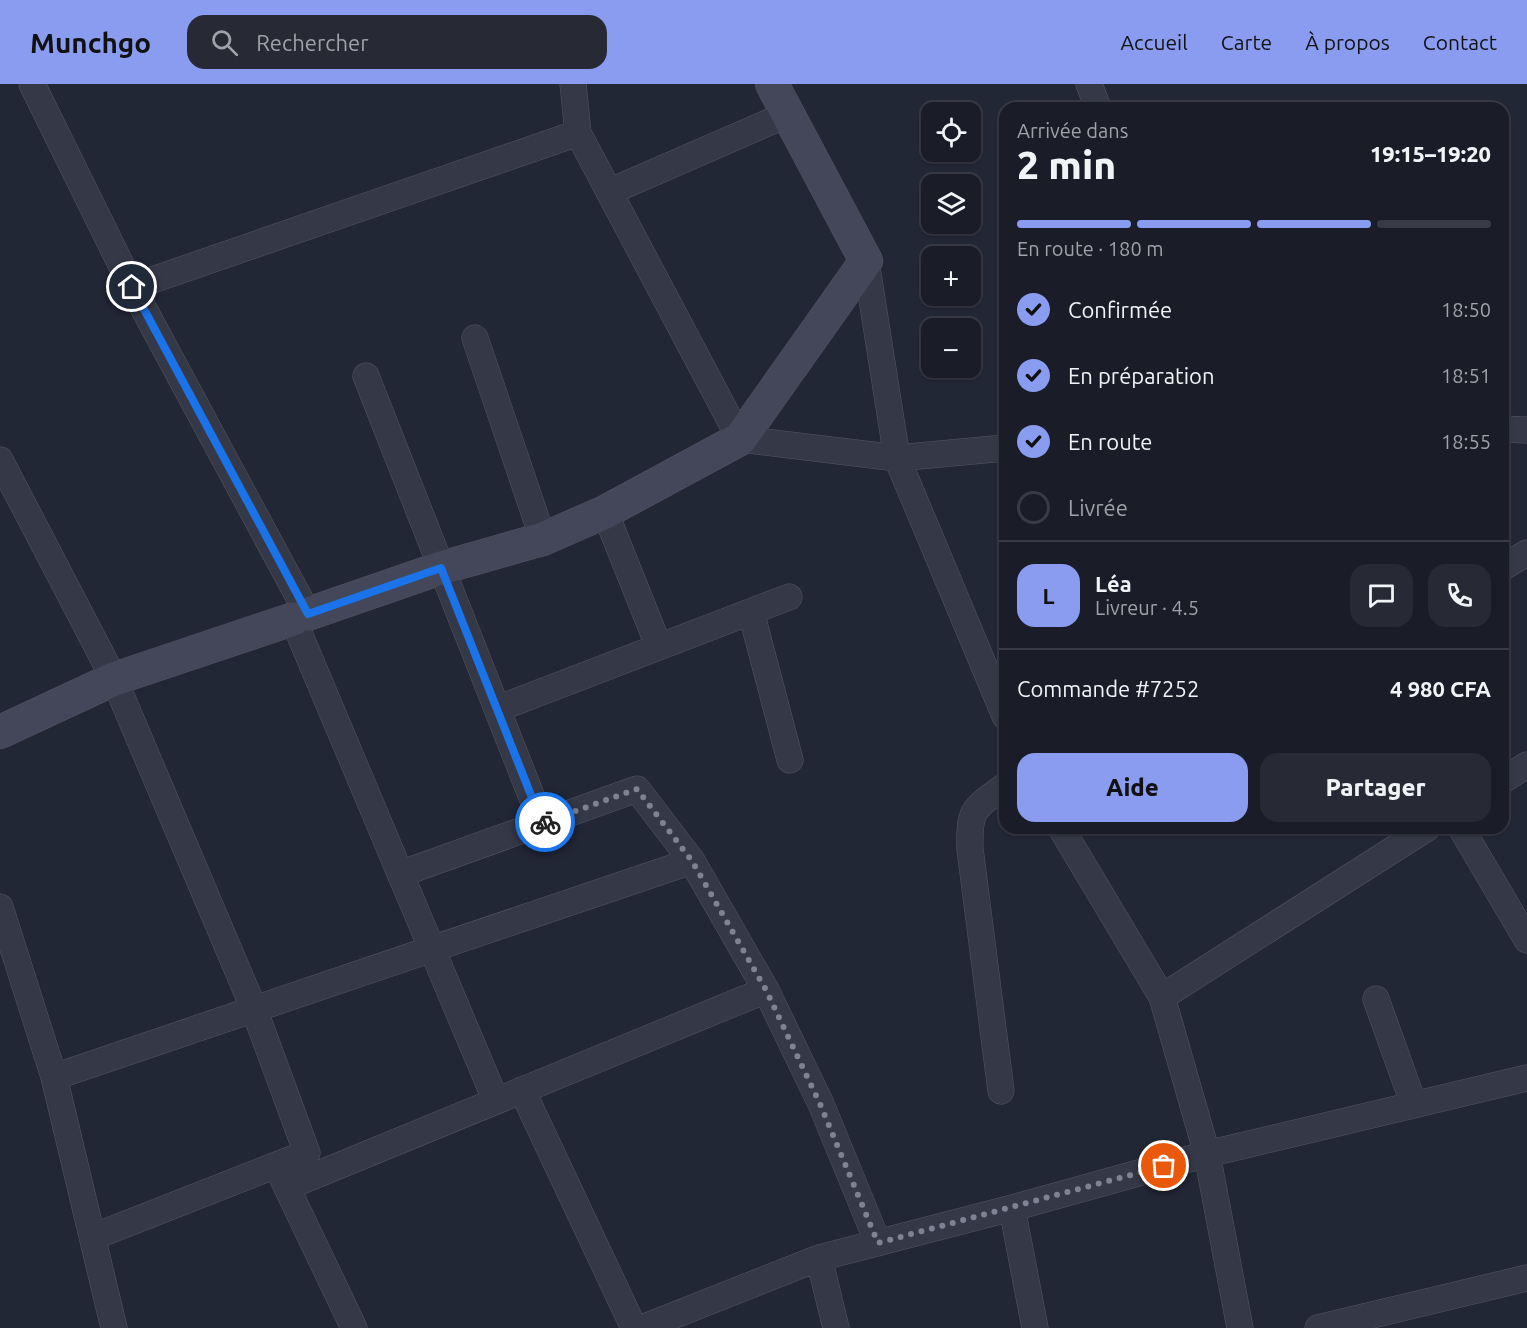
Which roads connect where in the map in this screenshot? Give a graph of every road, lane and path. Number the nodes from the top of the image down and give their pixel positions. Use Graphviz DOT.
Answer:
graph roads {
  1 [pos="32,84"];
  2 [pos="573,84"];
  3 [pos="772,84"];
  4 [pos="1089,84"];
  5 [pos="1096,102"];
  6 [pos="788,114"];
  7 [pos="578,133"];
  8 [pos="609,192"];
  9 [pos="866,261"];
  10 [pos="132,287"];
  11 [pos="475,338"];
  12 [pos="366,376"];
  13 [pos="1509,429"];
  14 [pos="1527,430"];
  15 [pos="740,439"];
  16 [pos="999,449"];
  17 [pos="897,458"];
  18 [pos="0,460"];
  19 [pos="605,512"];
  20 [pos="543,538"];
  21 [pos="1527,553"];
  22 [pos="1509,564"];
  23 [pos="441,568"];
  24 [pos="789,597"];
  25 [pos="751,612"];
  26 [pos="300,616"];
  27 [pos="659,647"];
  28 [pos="114,680"];
  29 [pos="999,702"];
  30 [pos="497,709"];
  31 [pos="0,732"];
  32 [pos="790,760"];
  33 [pos="1527,765"];
  34 [pos="1509,776"];
  35 [pos="999,790"];
  36 [pos="542,823"];
  37 [pos="1071,834"];
  38 [pos="1418,834"];
  39 [pos="1465,834"];
  40 [pos="692,861"];
  41 [pos="400,874"];
  42 [pos="0,907"];
  43 [pos="1527,940"];
  44 [pos="432,948"];
  45 [pos="766,990"];
  46 [pos="1162,997"];
  47 [pos="1376,999"];
  48 [pos="254,1009"];
  49 [pos="54,1077"];
  50 [pos="1527,1078"];
  51 [pos="522,1090"];
  52 [pos="1001,1091"];
  53 [pos="496,1101"];
  54 [pos="1414,1105"];
  55 [pos="1207,1154"];
  56 [pos="282,1176"];
  57 [pos="1012,1208"];
  58 [pos="93,1237"];
  59 [pos="878,1243"];
  60 [pos="819,1258"];
  61 [pos="1527,1278"];
  62 [pos="114,1328"];
  63 [pos="354,1328"];
  64 [pos="634,1328"];
  65 [pos="642,1328"];
  66 [pos="836,1328"];
  67 [pos="1035,1328"];
  68 [pos="1240,1328"];
  69 [pos="1318,1328"];
  1 -- 10 [label="street"];
  2 -- 7 [label="street"];
  3 -- 6 [label="street"];
  4 -- 5 [label="street"];
  6 -- 8 [label="street"];
  6 -- 9 [label="street"];
  7 -- 8 [label="street"];
  7 -- 10 [label="street"];
  8 -- 15 [label="street"];
  9 -- 15 [label="street"];
  9 -- 17 [label="street"];
  10 -- 26 [label="street"];
  11 -- 20 [label="street"];
  12 -- 23 [label="street"];
  13 -- 14 [label="street"];
  15 -- 17 [label="street"];
  15 -- 19 [label="street"];
  16 -- 17 [label="street"];
  17 -- 29 [label="street"];
  18 -- 28 [label="street"];
  19 -- 20 [label="street"];
  19 -- 27 [label="street"];
  20 -- 23 [label="street"];
  21 -- 22 [label="street"];
  23 -- 26 [label="street"];
  23 -- 30 [label="street"];
  24 -- 25 [label="street"];
  25 -- 27 [label="street"];
  25 -- 32 [label="street"];
  26 -- 28 [label="street"];
  26 -- 41 [label="street"];
  27 -- 30 [label="street"];
  28 -- 31 [label="street"];
  28 -- 48 [label="street"];
  30 -- 36 [label="street"];
  33 -- 34 [label="street"];
  35 -- 52 [label="street"];
  36 -- 40 [label="street"];
  36 -- 41 [label="street"];
  37 -- 46 [label="street"];
  38 -- 46 [label="street"];
  39 -- 43 [label="street"];
  40 -- 44 [label="street"];
  40 -- 45 [label="street"];
  41 -- 44 [label="street"];
  42 -- 49 [label="street"];
  44 -- 48 [label="street"];
  44 -- 53 [label="street"];
  45 -- 51 [label="street"];
  45 -- 59 [label="street"];
  46 -- 55 [label="street"];
  47 -- 54 [label="street"];
  48 -- 49 [label="street"];
  48 -- 56 [label="street"];
  49 -- 58 [label="street"];
  50 -- 54 [label="street"];
  51 -- 53 [label="street"];
  51 -- 64 [label="street"];
  53 -- 56 [label="street"];
  54 -- 55 [label="street"];
  55 -- 57 [label="street"];
  55 -- 68 [label="street"];
  56 -- 58 [label="street"];
  56 -- 63 [label="street"];
  57 -- 59 [label="street"];
  57 -- 67 [label="street"];
  58 -- 62 [label="street"];
  59 -- 60 [label="street"];
  60 -- 65 [label="street"];
  60 -- 66 [label="street"];
  61 -- 69 [label="street"];
}
